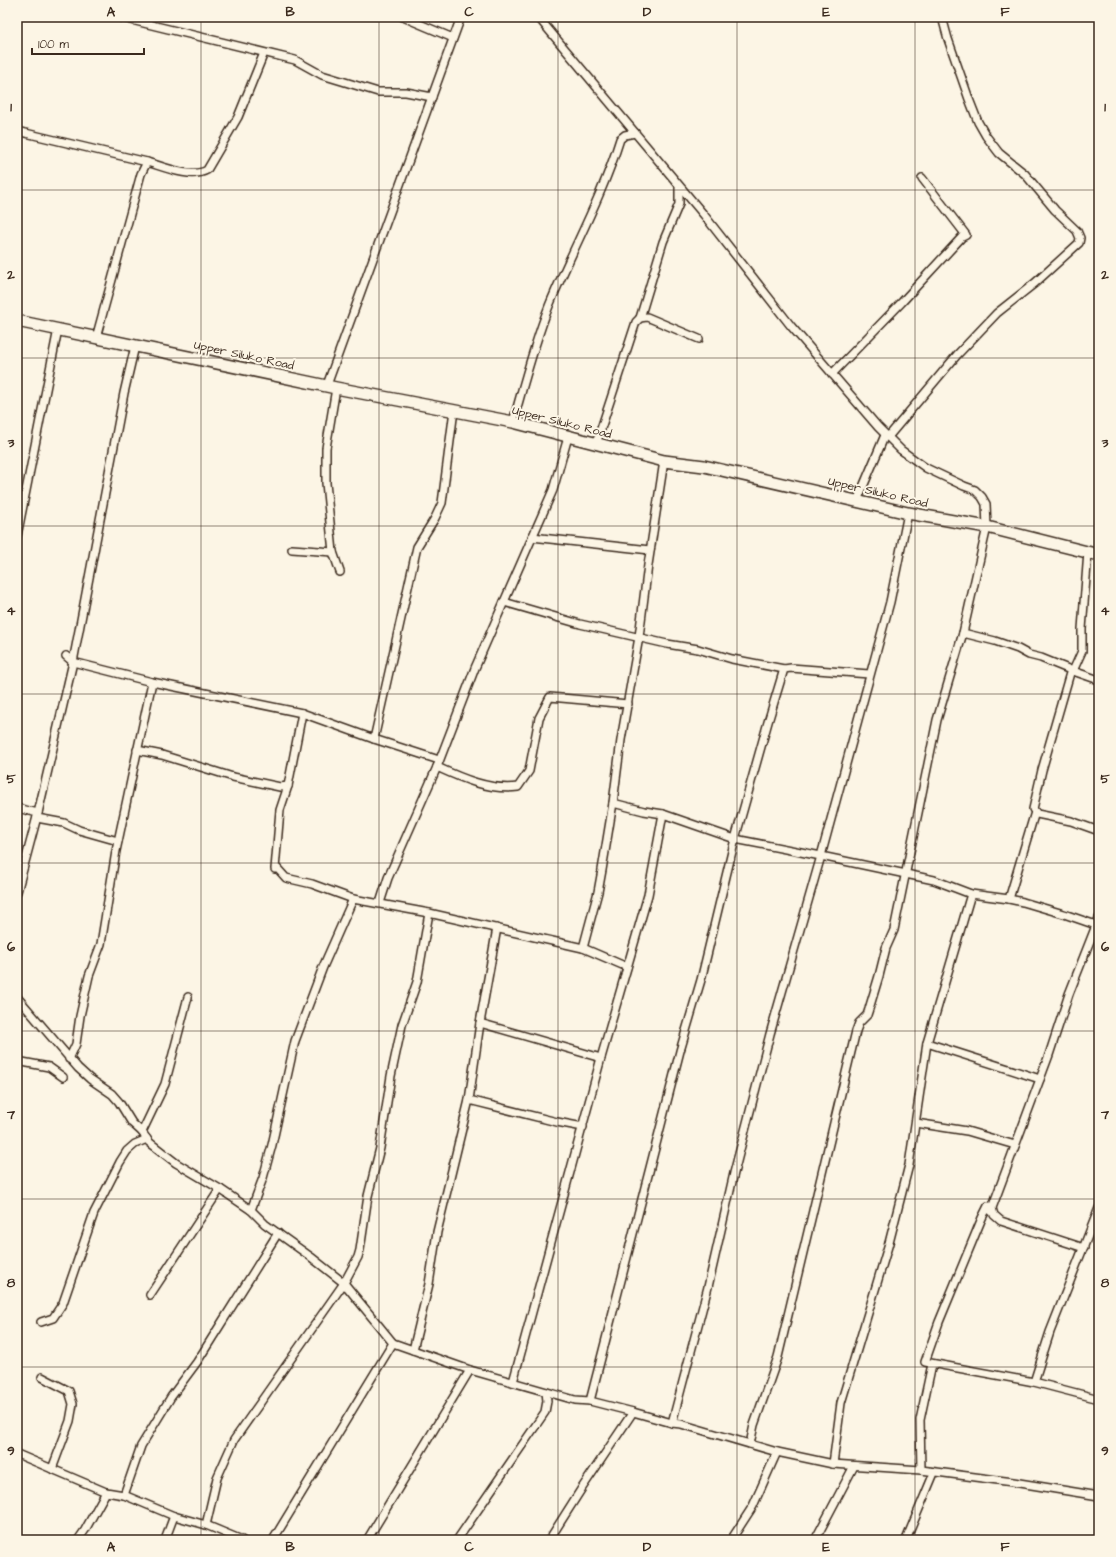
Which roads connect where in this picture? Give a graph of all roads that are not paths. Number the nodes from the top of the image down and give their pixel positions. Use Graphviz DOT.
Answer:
graph roads {
  1 [pos="119,17"];
  2 [pos="403,17"];
  3 [pos="460,17"];
  4 [pos="538,17"];
  5 [pos="942,17"];
  6 [pos="453,38"];
  7 [pos="264,53"];
  8 [pos="432,97"];
  9 [pos="17,131"];
  10 [pos="635,133"];
  11 [pos="147,162"];
  12 [pos="922,178"];
  13 [pos="679,186"];
  14 [pos="640,318"];
  15 [pos="17,321"];
  16 [pos="58,329"];
  17 [pos="96,338"];
  18 [pos="699,339"];
  19 [pos="135,346"];
  20 [pos="832,374"];
  21 [pos="332,387"];
  22 [pos="454,410"];
  23 [pos="513,422"];
  24 [pos="887,436"];
  25 [pos="568,437"];
  26 [pos="596,444"];
  27 [pos="664,461"];
  28 [pos="857,501"];
  29 [pos="908,513"];
  30 [pos="987,527"];
  31 [pos="17,536"];
  32 [pos="532,537"];
  33 [pos="650,550"];
  34 [pos="1094,553"];
  35 [pos="340,572"];
  36 [pos="504,602"];
  37 [pos="963,633"];
  38 [pos="640,638"];
  39 [pos="66,656"];
  40 [pos="73,662"];
  41 [pos="784,669"];
  42 [pos="1073,671"];
  43 [pos="869,674"];
  44 [pos="1099,680"];
  45 [pos="152,682"];
  46 [pos="628,704"];
  47 [pos="302,713"];
  48 [pos="374,739"];
  49 [pos="137,750"];
  50 [pos="438,763"];
  51 [pos="288,786"];
  52 [pos="613,803"];
  53 [pos="17,808"];
  54 [pos="1035,812"];
  55 [pos="663,814"];
  56 [pos="38,815"];
  57 [pos="1099,830"];
  58 [pos="735,839"];
  59 [pos="118,841"];
  60 [pos="821,856"];
  61 [pos="905,874"];
  62 [pos="17,892"];
  63 [pos="971,894"];
  64 [pos="353,899"];
  65 [pos="1010,899"];
  66 [pos="380,903"];
  67 [pos="429,913"];
  68 [pos="1099,918"];
  69 [pos="1096,925"];
  70 [pos="497,928"];
  71 [pos="583,948"];
  72 [pos="627,966"];
  73 [pos="17,997"];
  74 [pos="188,997"];
  75 [pos="480,1024"];
  76 [pos="927,1043"];
  77 [pos="601,1058"];
  78 [pos="69,1059"];
  79 [pos="17,1061"];
  80 [pos="63,1077"];
  81 [pos="1040,1079"];
  82 [pos="469,1100"];
  83 [pos="916,1122"];
  84 [pos="583,1127"];
  85 [pos="142,1132"];
  86 [pos="147,1139"];
  87 [pos="1015,1145"];
  88 [pos="220,1189"];
  89 [pos="1099,1208"];
  90 [pos="251,1210"];
  91 [pos="994,1215"];
  92 [pos="278,1234"];
  93 [pos="1084,1248"];
  94 [pos="344,1283"];
  95 [pos="150,1295"];
  96 [pos="41,1322"];
  97 [pos="393,1343"];
  98 [pos="413,1350"];
  99 [pos="932,1364"];
  100 [pos="470,1370"];
  101 [pos="42,1377"];
  102 [pos="513,1382"];
  103 [pos="1034,1382"];
  104 [pos="546,1392"];
  105 [pos="1099,1400"];
  106 [pos="590,1402"];
  107 [pos="633,1412"];
  108 [pos="672,1423"];
  109 [pos="750,1444"];
  110 [pos="776,1452"];
  111 [pos="17,1454"];
  112 [pos="833,1464"];
  113 [pos="854,1466"];
  114 [pos="52,1469"];
  115 [pos="921,1470"];
  116 [pos="934,1473"];
  117 [pos="106,1492"];
  118 [pos="124,1495"];
  119 [pos="1099,1496"];
  120 [pos="174,1516"];
  121 [pos="206,1525"];
  122 [pos="78,1540"];
  123 [pos="165,1540"];
  124 [pos="242,1540"];
  125 [pos="273,1540"];
  126 [pos="367,1540"];
  127 [pos="456,1540"];
  128 [pos="549,1540"];
  129 [pos="730,1540"];
  130 [pos="815,1540"];
  131 [pos="906,1540"];
  1 -- 7 [label="street"];
  2 -- 6 [label="street"];
  3 -- 6 [label="street"];
  4 -- 10 [label="street"];
  5 -- 24 [label="street"];
  6 -- 8 [label="street"];
  7 -- 8 [label="street"];
  7 -- 11 [label="street"];
  8 -- 21 [label="street"];
  9 -- 11 [label="street"];
  10 -- 13 [label="street"];
  10 -- 23 [label="street"];
  11 -- 17 [label="street"];
  12 -- 20 [label="street"];
  13 -- 14 [label="street"];
  13 -- 20 [label="street"];
  14 -- 18 [label="street"];
  14 -- 26 [label="street"];
  15 -- 16 [label="main road, Upper Siluko Road"];
  16 -- 17 [label="main road, Upper Siluko Road"];
  16 -- 31 [label="street"];
  17 -- 19 [label="main road, Upper Siluko Road"];
  19 -- 21 [label="main road, Upper Siluko Road"];
  19 -- 40 [label="street"];
  20 -- 24 [label="street"];
  21 -- 22 [label="main road, Upper Siluko Road"];
  21 -- 35 [label="street"];
  22 -- 23 [label="main road, Upper Siluko Road"];
  22 -- 48 [label="street"];
  23 -- 25 [label="main road, Upper Siluko Road"];
  24 -- 28 [label="street"];
  24 -- 30 [label="street"];
  25 -- 26 [label="main road, Upper Siluko Road"];
  25 -- 32 [label="street"];
  26 -- 27 [label="main road, Upper Siluko Road"];
  27 -- 28 [label="main road, Upper Siluko Road"];
  27 -- 33 [label="street"];
  28 -- 29 [label="main road, Upper Siluko Road"];
  29 -- 30 [label="main road, Upper Siluko Road"];
  29 -- 43 [label="street"];
  30 -- 34 [label="main road, Upper Siluko Road"];
  30 -- 37 [label="street"];
  32 -- 33 [label="street"];
  32 -- 36 [label="street"];
  33 -- 38 [label="street"];
  34 -- 42 [label="street"];
  36 -- 38 [label="street"];
  36 -- 50 [label="street"];
  37 -- 42 [label="street"];
  37 -- 61 [label="street"];
  38 -- 41 [label="street"];
  38 -- 46 [label="street"];
  39 -- 40 [label="street"];
  40 -- 45 [label="street"];
  40 -- 56 [label="street"];
  41 -- 43 [label="street"];
  41 -- 58 [label="street"];
  42 -- 44 [label="street"];
  42 -- 54 [label="street"];
  43 -- 60 [label="street"];
  45 -- 47 [label="street"];
  45 -- 49 [label="street"];
  46 -- 50 [label="street"];
  46 -- 52 [label="street"];
  47 -- 48 [label="street"];
  47 -- 51 [label="street"];
  48 -- 50 [label="street"];
  49 -- 51 [label="street"];
  49 -- 59 [label="street"];
  50 -- 66 [label="street"];
  51 -- 64 [label="street"];
  52 -- 55 [label="street"];
  52 -- 71 [label="street"];
  53 -- 56 [label="street"];
  54 -- 57 [label="street"];
  54 -- 65 [label="street"];
  55 -- 58 [label="street"];
  55 -- 72 [label="street"];
  56 -- 59 [label="street"];
  56 -- 62 [label="street"];
  58 -- 60 [label="street"];
  58 -- 106 [label="street"];
  59 -- 78 [label="street"];
  60 -- 61 [label="street"];
  60 -- 108 [label="street"];
  61 -- 63 [label="street"];
  61 -- 109 [label="street"];
  63 -- 65 [label="street"];
  63 -- 76 [label="street"];
  64 -- 66 [label="street"];
  64 -- 90 [label="street"];
  65 -- 69 [label="street"];
  66 -- 67 [label="street"];
  67 -- 70 [label="street"];
  67 -- 94 [label="street"];
  68 -- 69 [label="street"];
  69 -- 81 [label="street"];
  70 -- 71 [label="street"];
  70 -- 75 [label="street"];
  71 -- 72 [label="street"];
  72 -- 77 [label="street"];
  73 -- 78 [label="street"];
  74 -- 85 [label="street"];
  75 -- 77 [label="street"];
  75 -- 82 [label="street"];
  76 -- 81 [label="street"];
  76 -- 83 [label="street"];
  77 -- 84 [label="street"];
  78 -- 85 [label="street"];
  79 -- 80 [label="street"];
  81 -- 87 [label="street"];
  82 -- 84 [label="street"];
  82 -- 98 [label="street"];
  83 -- 87 [label="street"];
  83 -- 112 [label="street"];
  84 -- 102 [label="street"];
  85 -- 86 [label="street"];
  86 -- 88 [label="street"];
  86 -- 96 [label="street"];
  87 -- 91 [label="street"];
  88 -- 90 [label="street"];
  88 -- 95 [label="street"];
  89 -- 93 [label="street"];
  90 -- 92 [label="street"];
  91 -- 93 [label="street"];
  91 -- 99 [label="street"];
  92 -- 94 [label="street"];
  92 -- 118 [label="street"];
  93 -- 103 [label="street"];
  94 -- 97 [label="street"];
  94 -- 121 [label="street"];
  97 -- 98 [label="street"];
  97 -- 125 [label="street"];
  98 -- 100 [label="street"];
  99 -- 103 [label="street"];
  99 -- 115 [label="street"];
  100 -- 102 [label="street"];
  100 -- 126 [label="street"];
  101 -- 114 [label="street"];
  102 -- 104 [label="street"];
  103 -- 105 [label="street"];
  104 -- 106 [label="street"];
  104 -- 127 [label="street"];
  106 -- 107 [label="street"];
  107 -- 108 [label="street"];
  107 -- 128 [label="street"];
  108 -- 109 [label="street"];
  109 -- 110 [label="street"];
  110 -- 112 [label="street"];
  110 -- 129 [label="street"];
  111 -- 114 [label="street"];
  112 -- 113 [label="street"];
  113 -- 115 [label="street"];
  113 -- 130 [label="street"];
  114 -- 117 [label="street"];
  115 -- 116 [label="street"];
  116 -- 119 [label="street"];
  116 -- 131 [label="street"];
  117 -- 118 [label="street"];
  117 -- 122 [label="street"];
  118 -- 120 [label="street"];
  120 -- 121 [label="street"];
  120 -- 123 [label="street"];
  121 -- 124 [label="street"];
}
